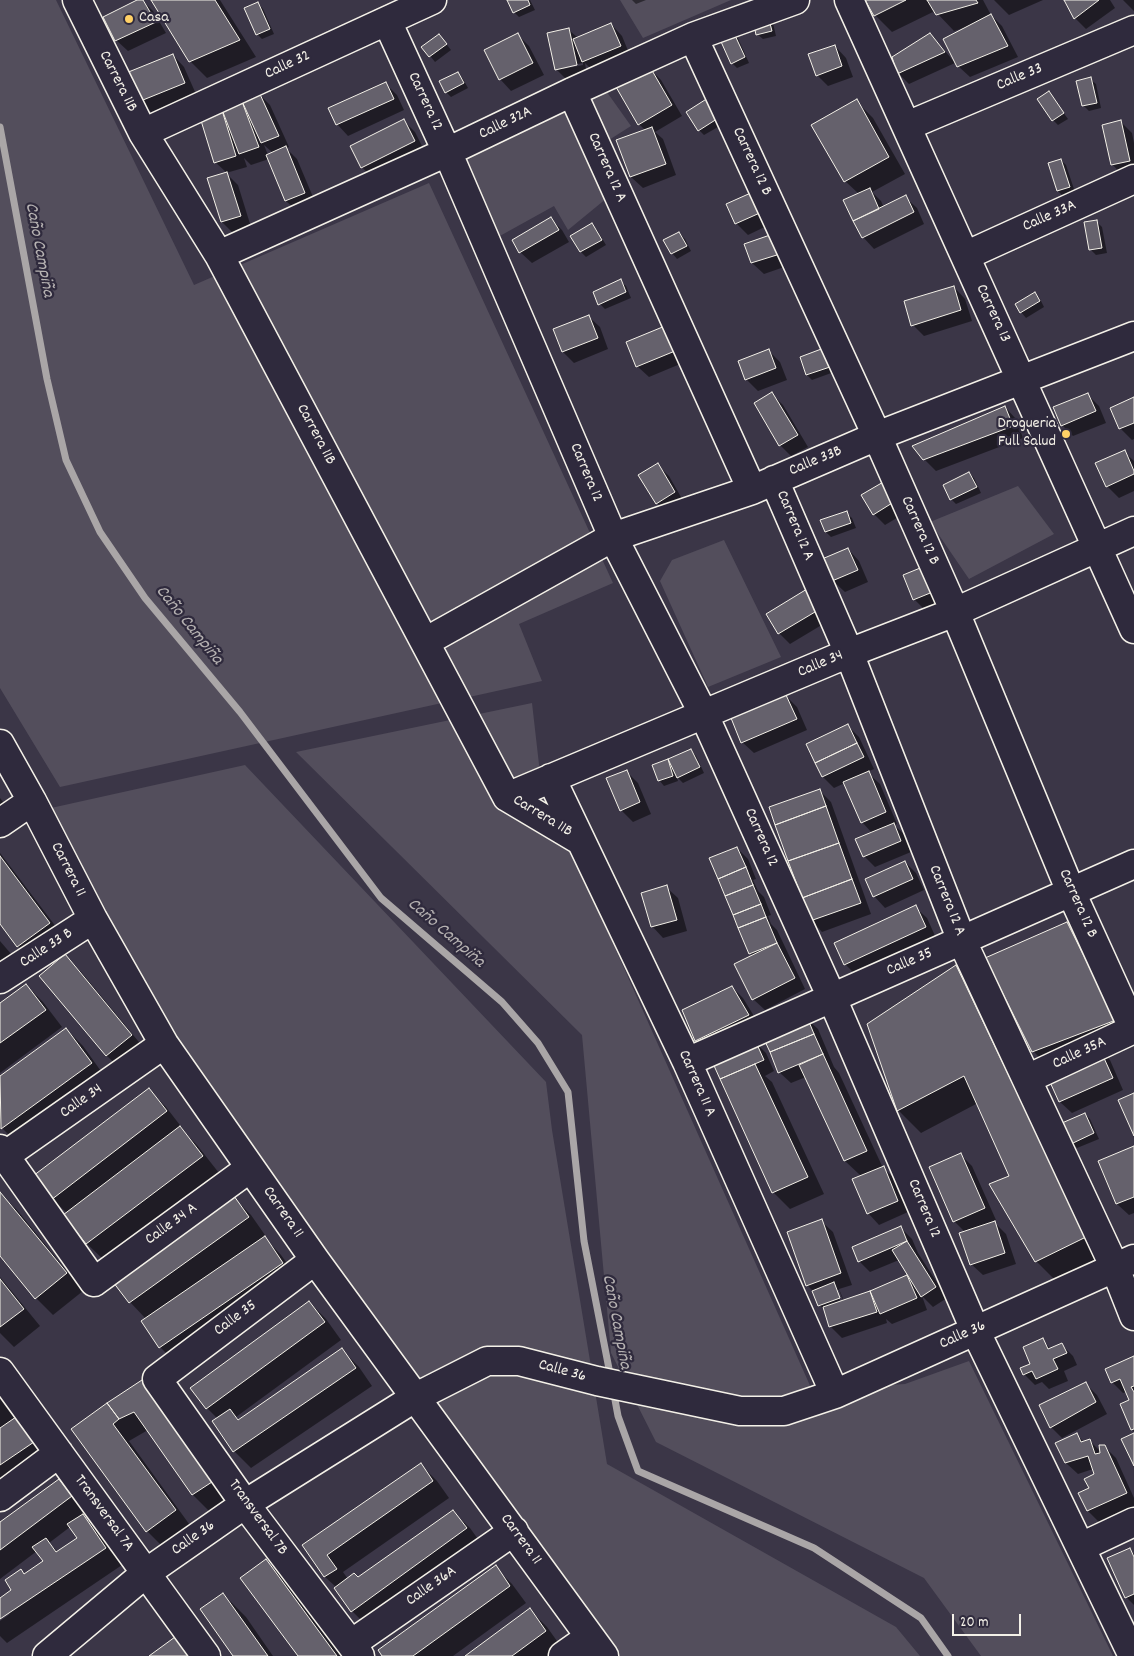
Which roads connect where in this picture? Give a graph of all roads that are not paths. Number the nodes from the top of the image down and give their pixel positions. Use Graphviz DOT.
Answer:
graph roads {
  1 [pos="76,0"];
  2 [pos="432,0"];
  3 [pos="795,0"];
  4 [pos="849,0"];
  5 [pos="387,21"];
  6 [pos="1134,30"];
  7 [pos="693,37"];
  8 [pos="572,92"];
  9 [pos="906,126"];
  10 [pos="143,134"];
  11 [pos="447,152"];
  12 [pos="1134,179"];
  13 [pos="219,255"];
  14 [pos="965,256"];
  15 [pos="1133,339"];
  16 [pos="1022,379"];
  17 [pos="878,436"];
  18 [pos="763,485"];
  19 [pos="1134,532"];
  20 [pos="613,537"];
  21 [pos="1097,548"];
  22 [pos="955,612"];
  23 [pos="1134,629"];
  24 [pos="425,642"];
  25 [pos="849,653"];
  26 [pos="704,715"];
  27 [pos="0,744"];
  28 [pos="551,778"];
  29 [pos="507,797"];
  30 [pos="32,801"];
  31 [pos="0,823"];
  32 [pos="581,841"];
  33 [pos="1134,864"];
  34 [pos="1071,892"];
  35 [pos="93,920"];
  36 [pos="962,941"];
  37 [pos="0,980"];
  38 [pos="832,998"];
  39 [pos="1134,1029"];
  40 [pos="164,1044"];
  41 [pos="687,1062"];
  42 [pos="1027,1079"];
  43 [pos="2,1155"];
  44 [pos="250,1168"];
  45 [pos="315,1260"];
  46 [pos="1124,1264"];
  47 [pos="1134,1316"];
  48 [pos="975,1330"];
  49 [pos="0,1372"];
  50 [pos="157,1379"];
  51 [pos="834,1394"];
  52 [pos="416,1396"];
  53 [pos="59,1453"];
  54 [pos="0,1498"];
  55 [pos="245,1504"];
  56 [pos="1134,1522"];
  57 [pos="514,1531"];
  58 [pos="1081,1547"];
  59 [pos="146,1573"];
  60 [pos="597,1646"];
  61 [pos="355,1650"];
  62 [pos="47,1656"];
  63 [pos="206,1656"];
  64 [pos="563,1656"];
  65 [pos="1133,1656"];
  1 -- 10 [label="street, Carrera 11B"];
  2 -- 5 [label="street, Calle 32"];
  3 -- 7 [label="street, Calle 32A"];
  4 -- 9 [label="street, Carrera 13"];
  5 -- 10 [label="street, Calle 32"];
  5 -- 11 [label="street, Carrera 12"];
  6 -- 9 [label="street, Calle 33"];
  7 -- 8 [label="street, Calle 32A"];
  7 -- 17 [label="street, Carrera 12 B"];
  8 -- 11 [label="street, Calle 32A"];
  8 -- 18 [label="street, Carrera 12 A"];
  9 -- 14 [label="street, Carrera 13"];
  10 -- 13 [label="street, Carrera 11B"];
  11 -- 13 [label="street, Calle 32A"];
  11 -- 20 [label="street, Carrera 12"];
  12 -- 14 [label="street, Calle 33A"];
  13 -- 24 [label="street, Carrera 11B"];
  14 -- 16 [label="street, Carrera 13"];
  15 -- 16 [label="street, Calle 33B"];
  16 -- 17 [label="street, Calle 33B"];
  16 -- 21 [label="street, Carrera 13"];
  17 -- 18 [label="street, Calle 33B"];
  17 -- 22 [label="street, Carrera 12 B"];
  18 -- 20 [label="street, Calle 33B"];
  18 -- 25 [label="street, Carrera 12 A"];
  19 -- 21 [label="street, Calle 34"];
  20 -- 24 [label="street, Calle 33B"];
  20 -- 26 [label="street, Carrera 12"];
  21 -- 22 [label="street, Calle 34"];
  21 -- 23 [label="street, Carrera 13"];
  22 -- 25 [label="street, Calle 34"];
  22 -- 34 [label="street, Carrera 12 B"];
  24 -- 29 [label="street, Carrera 11B"];
  25 -- 26 [label="street, Calle 34"];
  25 -- 36 [label="street, Carrera 12 A"];
  26 -- 28 [label="street, Calle 34"];
  26 -- 38 [label="street, Carrera 12"];
  27 -- 30 [label="street, Carrera 11"];
  28 -- 29 [label="street, Calle 34"];
  28 -- 32 [label="street, Carrera 11 A"];
  29 -- 32 [label="street, Carrera 11B"];
  30 -- 31 [label="street"];
  30 -- 35 [label="street, Carrera 11"];
  32 -- 41 [label="street, Carrera 11 A"];
  33 -- 34 [label="street, Calle 35"];
  34 -- 36 [label="street, Calle 35"];
  34 -- 39 [label="street, Carrera 12 B"];
  35 -- 37 [label="street, Calle 33 B"];
  35 -- 40 [label="street, Carrera 11"];
  36 -- 38 [label="street, Calle 35"];
  36 -- 42 [label="street, Carrera 12 A"];
  38 -- 41 [label="street, Calle 35"];
  38 -- 48 [label="street, Carrera 12"];
  39 -- 42 [label="street, Calle 35A"];
  40 -- 43 [label="street, Calle 34"];
  40 -- 44 [label="street, Carrera 11"];
  41 -- 51 [label="street, Carrera 11 A"];
  42 -- 46 [label="street, Carrera 12 A"];
  43 -- 44 [label="street, Calle 34 A"];
  44 -- 45 [label="street, Carrera 11"];
  45 -- 50 [label="street, Calle 35"];
  45 -- 52 [label="street, Carrera 11"];
  46 -- 47 [label="street, Carrera 12 A"];
  46 -- 48 [label="street, Calle 36"];
  48 -- 51 [label="street, Calle 36"];
  48 -- 58 [label="street, Carrera 12"];
  49 -- 53 [label="street, Transversal 7A"];
  50 -- 55 [label="street, Transversal 7B"];
  51 -- 52 [label="street, Calle 36"];
  52 -- 55 [label="street, Calle 36"];
  52 -- 57 [label="street, Carrera 11"];
  53 -- 54 [label="street"];
  53 -- 59 [label="street, Transversal 7A"];
  55 -- 59 [label="street, Calle 36"];
  55 -- 61 [label="street, Transversal 7B"];
  56 -- 58 [label="street"];
  57 -- 60 [label="street, Carrera 11"];
  57 -- 61 [label="street, Calle 36A"];
  58 -- 65 [label="street, Carrera 12"];
  59 -- 62 [label="street, Calle 36"];
  59 -- 63 [label="street, Transversal 7A"];
  60 -- 64 [label="street"];
}
